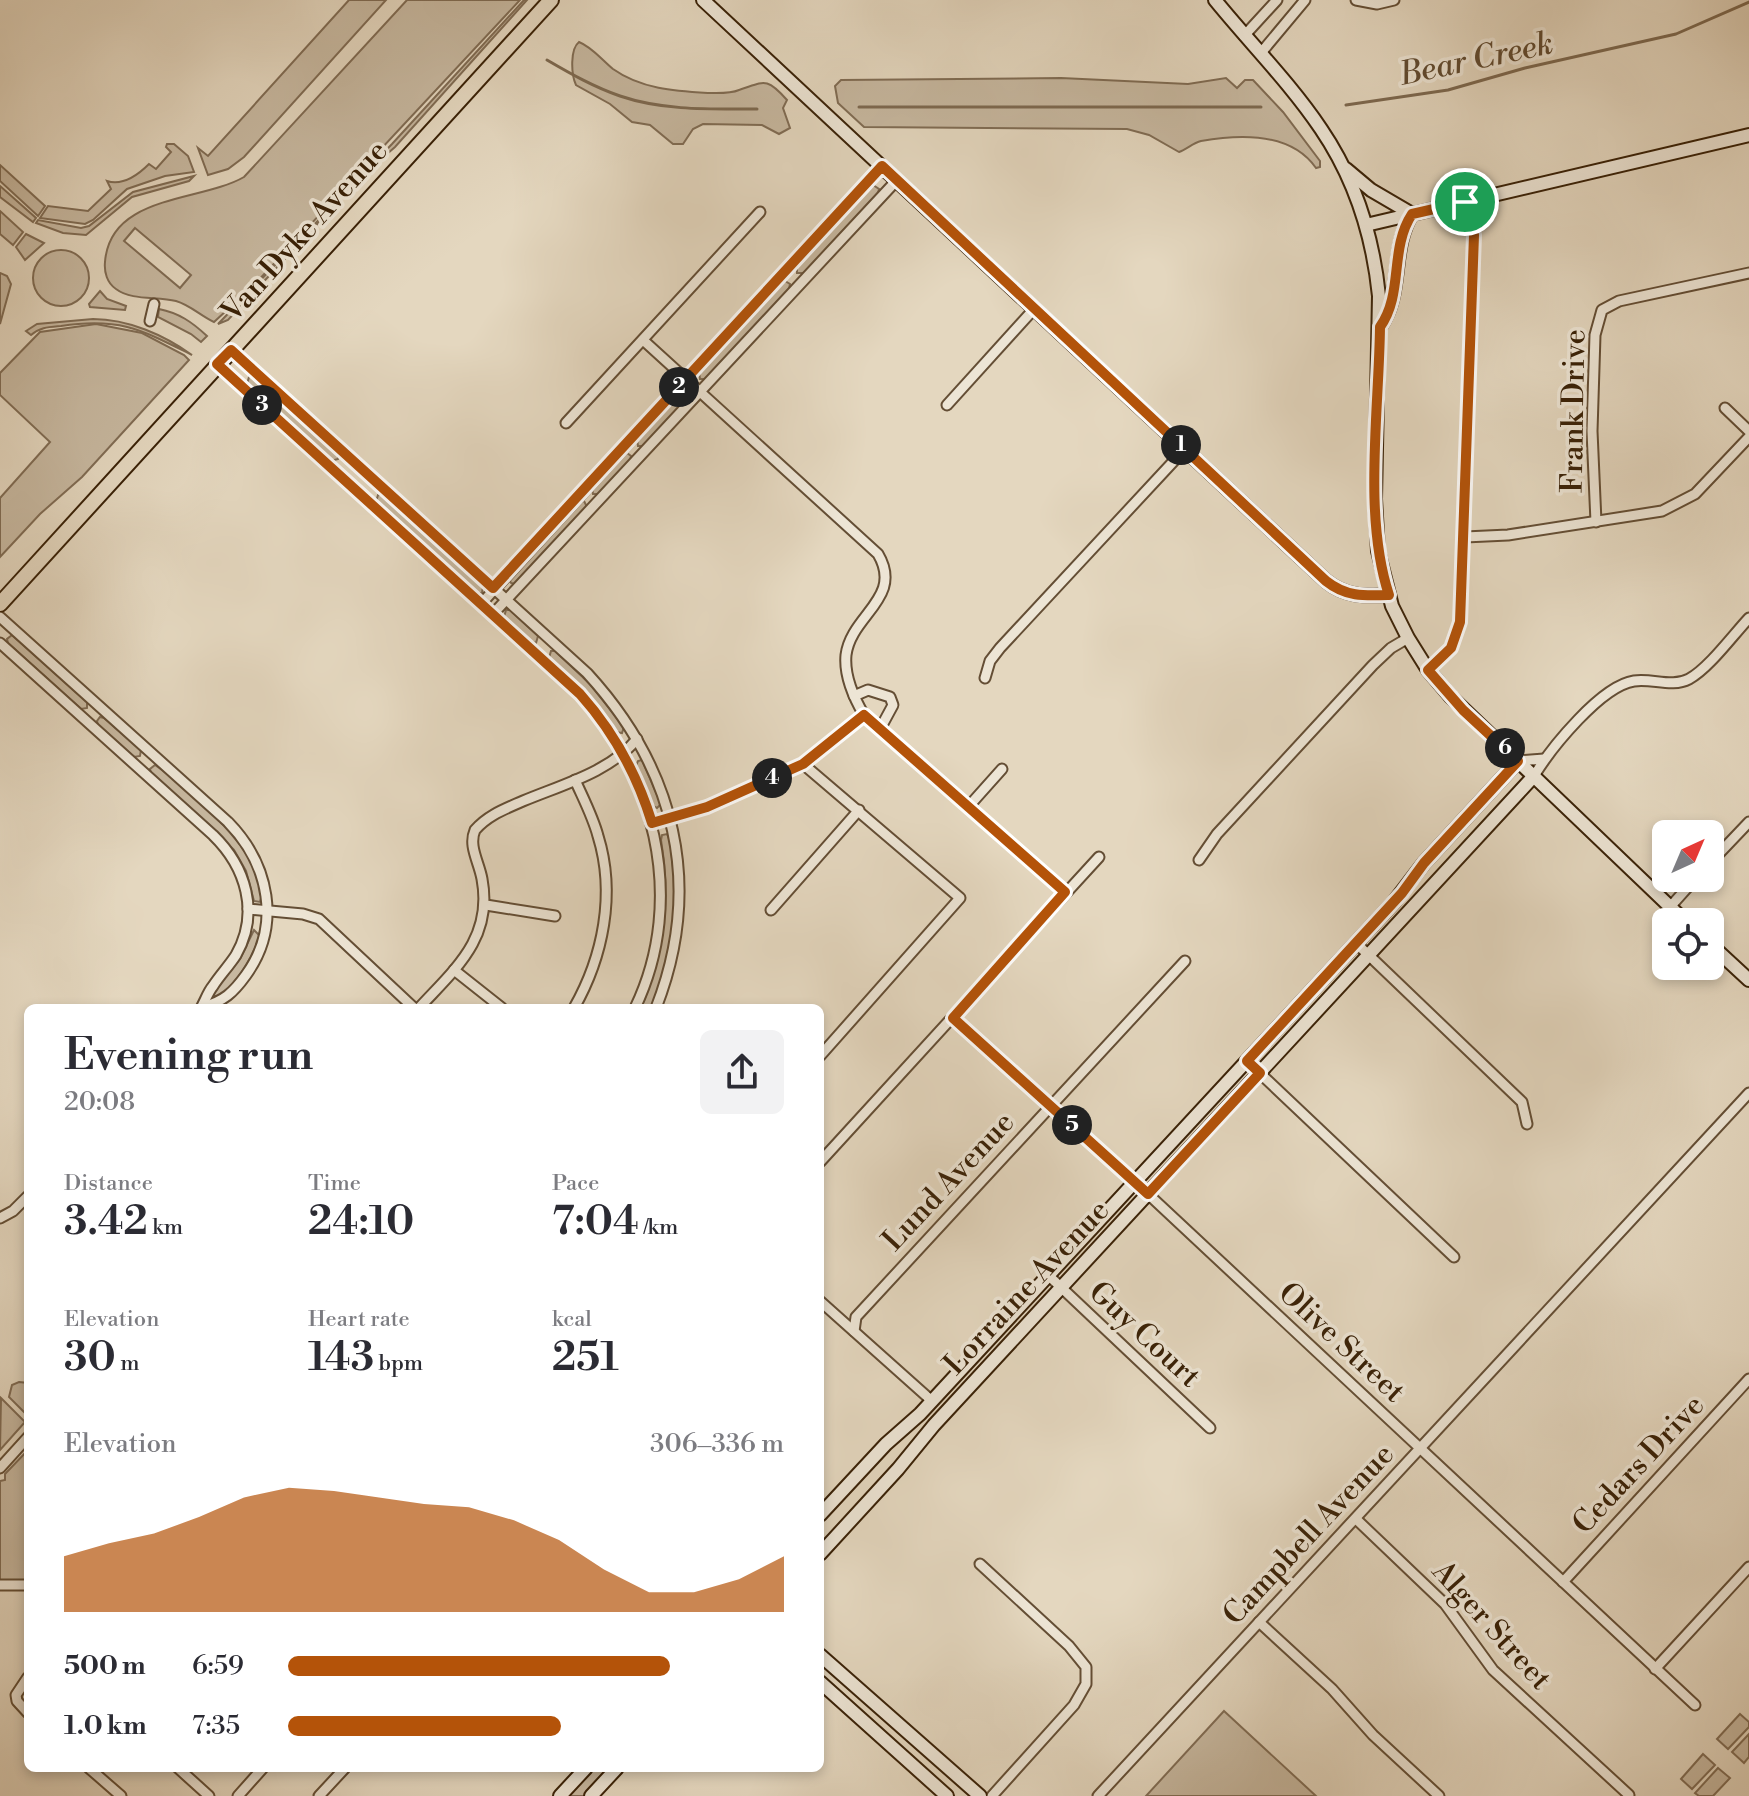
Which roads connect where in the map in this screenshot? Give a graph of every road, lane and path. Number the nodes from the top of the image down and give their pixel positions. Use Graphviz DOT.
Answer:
graph roads {
  1 [pos="551,0"];
  2 [pos="703,0"];
  3 [pos="1215,0"];
  4 [pos="1277,0"];
  5 [pos="1305,0"];
  6 [pos="1356,0"];
  7 [pos="1394,0"];
  8 [pos="1244,36"];
  9 [pos="1260,54"];
  10 [pos="1749,135"];
  11 [pos="1342,165"];
  12 [pos="882,166"];
  13 [pos="897,180"];
  14 [pos="1465,202"];
  15 [pos="760,212"];
  16 [pos="1412,214"];
  17 [pos="1366,225"];
  18 [pos="1749,273"];
  19 [pos="154,304"];
  20 [pos="1034,309"];
  21 [pos="150,321"];
  22 [pos="1380,327"];
  23 [pos="643,340"];
  24 [pos="231,350"];
  25 [pos="217,364"];
  26 [pos="686,380"];
  27 [pos="700,393"];
  28 [pos="947,405"];
  29 [pos="1725,408"];
  30 [pos="566,423"];
  31 [pos="1749,434"];
  32 [pos="1185,449"];
  33 [pos="350,458"];
  34 [pos="337,473"];
  35 [pos="378,483"];
  36 [pos="364,498"];
  37 [pos="1596,522"];
  38 [pos="1465,537"];
  39 [pos="493,588"];
  40 [pos="1389,595"];
  41 [pos="508,601"];
  42 [pos="0,604"];
  43 [pos="481,604"];
  44 [pos="493,614"];
  45 [pos="0,617"];
  46 [pos="1749,618"];
  47 [pos="1408,638"];
  48 [pos="550,640"];
  49 [pos="0,643"];
  50 [pos="537,654"];
  51 [pos="1428,670"];
  52 [pos="985,678"];
  53 [pos="854,696"];
  54 [pos="864,715"];
  55 [pos="880,729"];
  56 [pos="637,739"];
  57 [pos="624,755"];
  58 [pos="1544,759"];
  59 [pos="1518,761"];
  60 [pos="803,764"];
  61 [pos="1002,769"];
  62 [pos="1534,776"];
  63 [pos="575,780"];
  64 [pos="969,806"];
  65 [pos="859,810"];
  66 [pos="670,819"];
  67 [pos="1749,822"];
  68 [pos="652,823"];
  69 [pos="1724,848"];
  70 [pos="1435,851"];
  71 [pos="1099,857"];
  72 [pos="1199,860"];
  73 [pos="1451,867"];
  74 [pos="1065,892"];
  75 [pos="1683,892"];
  76 [pos="486,905"];
  77 [pos="1670,907"];
  78 [pos="248,909"];
  79 [pos="771,910"];
  80 [pos="267,912"];
  81 [pos="555,916"];
  82 [pos="1356,943"];
  83 [pos="1369,955"];
  84 [pos="1724,957"];
  85 [pos="1185,961"];
  86 [pos="454,970"];
  87 [pos="1749,980"];
  88 [pos="203,1004"];
  89 [pos="214,1004"];
  90 [pos="412,1004"];
  91 [pos="420,1004"];
  92 [pos="497,1004"];
  93 [pos="576,1004"];
  94 [pos="636,1004"];
  95 [pos="657,1004"];
  96 [pos="953,1018"];
  97 [pos="824,1051"];
  98 [pos="1247,1061"];
  99 [pos="1260,1073"];
  100 [pos="1749,1093"];
  101 [pos="1050,1106"];
  102 [pos="1527,1124"];
  103 [pos="824,1158"];
  104 [pos="1134,1182"];
  105 [pos="1148,1194"];
  106 [pos="24,1200"];
  107 [pos="18,1206"];
  108 [pos="24,1211"];
  109 [pos="0,1218"];
  110 [pos="1454,1257"];
  111 [pos="1048,1275"];
  112 [pos="1062,1287"];
  113 [pos="824,1305"];
  114 [pos="854,1331"];
  115 [pos="1749,1379"];
  116 [pos="932,1401"];
  117 [pos="1210,1428"];
  118 [pos="24,1441"];
  119 [pos="1420,1448"];
  120 [pos="879,1451"];
  121 [pos="0,1468"];
  122 [pos="898,1469"];
  123 [pos="824,1511"];
  124 [pos="1356,1519"];
  125 [pos="824,1550"];
  126 [pos="980,1564"];
  127 [pos="1749,1567"];
  128 [pos="1563,1582"];
  129 [pos="0,1585"];
  130 [pos="24,1585"];
  131 [pos="1259,1622"];
  132 [pos="824,1659"];
  133 [pos="1655,1669"];
  134 [pos="24,1683"];
  135 [pos="824,1686"];
  136 [pos="1695,1705"];
  137 [pos="24,1709"];
  138 [pos="94,1772"];
  139 [pos="182,1772"];
  140 [pos="259,1772"];
  141 [pos="341,1772"];
  142 [pos="582,1772"];
  143 [pos="613,1772"];
  144 [pos="1629,1795"];
  145 [pos="121,1796"];
  146 [pos="209,1796"];
  147 [pos="238,1796"];
  148 [pos="319,1796"];
  149 [pos="560,1796"];
  150 [pos="591,1796"];
  151 [pos="947,1796"];
  152 [pos="980,1796"];
  153 [pos="992,1796"];
  154 [pos="1098,1796"];
  155 [pos="1439,1796"];
  1 -- 24 [label="main road, Van Dyke Avenue"];
  2 -- 12 [label="street"];
  3 -- 8 [label="street"];
  4 -- 8 [label="street"];
  5 -- 9 [label="street"];
  6 -- 7 [label="street"];
  8 -- 9 [label="street"];
  9 -- 11 [label="street"];
  10 -- 14 [label="street"];
  11 -- 16 [label="street"];
  11 -- 17 [label="street"];
  12 -- 13 [label="street"];
  12 -- 26 [label="street"];
  13 -- 20 [label="street"];
  13 -- 27 [label="street"];
  14 -- 16 [label="street"];
  14 -- 38 [label="street"];
  15 -- 23 [label="street"];
  16 -- 17 [label="street"];
  16 -- 22 [label="street"];
  17 -- 22 [label="street"];
  18 -- 37 [label="street, Frank Drive"];
  19 -- 21 [label="street"];
  20 -- 28 [label="street"];
  20 -- 32 [label="street"];
  22 -- 40 [label="street"];
  23 -- 26 [label="street"];
  23 -- 30 [label="street"];
  24 -- 25 [label="main road, Van Dyke Avenue"];
  24 -- 33 [label="street"];
  25 -- 34 [label="street"];
  25 -- 42 [label="main road, Van Dyke Avenue"];
  26 -- 27 [label="street"];
  26 -- 39 [label="street"];
  27 -- 41 [label="street"];
  27 -- 53 [label="street"];
  29 -- 31 [label="street"];
  31 -- 37 [label="street"];
  32 -- 40 [label="street"];
  32 -- 52 [label="street"];
  33 -- 34 [label="street"];
  33 -- 35 [label="street"];
  34 -- 36 [label="street"];
  35 -- 36 [label="street"];
  35 -- 39 [label="street"];
  36 -- 43 [label="street"];
  37 -- 38 [label="street"];
  38 -- 51 [label="street"];
  39 -- 41 [label="street"];
  39 -- 43 [label="street"];
  40 -- 47 [label="street"];
  41 -- 44 [label="street"];
  41 -- 48 [label="street"];
  43 -- 44 [label="street"];
  44 -- 50 [label="street"];
  45 -- 80 [label="street"];
  46 -- 58 [label="street"];
  47 -- 51 [label="street"];
  47 -- 72 [label="street"];
  48 -- 50 [label="street"];
  48 -- 56 [label="street"];
  49 -- 78 [label="street"];
  50 -- 57 [label="street"];
  51 -- 59 [label="street"];
  53 -- 54 [label="street"];
  53 -- 55 [label="street"];
  54 -- 55 [label="street"];
  54 -- 60 [label="street"];
  55 -- 64 [label="street"];
  56 -- 57 [label="street"];
  56 -- 66 [label="street"];
  57 -- 63 [label="street"];
  57 -- 68 [label="street"];
  58 -- 59 [label="street"];
  58 -- 62 [label="street"];
  59 -- 62 [label="street"];
  59 -- 70 [label="street, Lorraine Avenue"];
  60 -- 65 [label="street"];
  60 -- 66 [label="street"];
  61 -- 64 [label="street"];
  62 -- 73 [label="street, Lorraine Avenue"];
  62 -- 77 [label="street"];
  63 -- 76 [label="street"];
  63 -- 93 [label="street"];
  64 -- 74 [label="street"];
  65 -- 79 [label="street"];
  65 -- 97 [label="street"];
  66 -- 68 [label="street"];
  66 -- 95 [label="street"];
  67 -- 69 [label="street"];
  68 -- 94 [label="street"];
  70 -- 73 [label="street"];
  70 -- 82 [label="street, Lorraine Avenue"];
  71 -- 74 [label="street"];
  73 -- 83 [label="street, Lorraine Avenue"];
  74 -- 96 [label="street"];
  75 -- 77 [label="street"];
  76 -- 81 [label="street"];
  76 -- 86 [label="street"];
  78 -- 80 [label="street"];
  78 -- 88 [label="street"];
  80 -- 89 [label="street"];
  80 -- 90 [label="street"];
  82 -- 83 [label="street"];
  82 -- 98 [label="street, Lorraine Avenue"];
  83 -- 99 [label="street, Lorraine Avenue"];
  83 -- 102 [label="street"];
  84 -- 87 [label="street"];
  85 -- 101 [label="street, Lund Avenue"];
  86 -- 91 [label="street"];
  86 -- 92 [label="street"];
  96 -- 101 [label="street, Olive Street"];
  96 -- 103 [label="street"];
  98 -- 99 [label="street"];
  98 -- 104 [label="street, Lorraine Avenue"];
  99 -- 105 [label="street, Lorraine Avenue"];
  99 -- 110 [label="street"];
  100 -- 119 [label="street, Campbell Avenue"];
  101 -- 104 [label="street, Olive Street"];
  101 -- 114 [label="street, Lund Avenue"];
  104 -- 105 [label="street, Olive Street"];
  104 -- 111 [label="street, Lorraine Avenue"];
  105 -- 112 [label="street, Lorraine Avenue"];
  105 -- 119 [label="street, Olive Street"];
  106 -- 107 [label="street"];
  107 -- 108 [label="street"];
  107 -- 109 [label="street"];
  111 -- 112 [label="street, Guy Court"];
  111 -- 116 [label="street, Lorraine Avenue"];
  112 -- 117 [label="street, Guy Court"];
  112 -- 122 [label="street, Lorraine Avenue"];
  113 -- 114 [label="street"];
  114 -- 116 [label="street"];
  115 -- 128 [label="street, Cedars Drive"];
  116 -- 120 [label="street, Lorraine Avenue"];
  118 -- 121 [label="street"];
  119 -- 124 [label="street, Campbell Avenue"];
  119 -- 128 [label="street, Olive Street"];
  120 -- 122 [label="street"];
  120 -- 123 [label="street, Lorraine Avenue"];
  122 -- 125 [label="street, Lorraine Avenue"];
  124 -- 131 [label="street, Campbell Avenue"];
  124 -- 144 [label="street, Alger Street"];
  126 -- 153 [label="street"];
  127 -- 133 [label="street"];
  128 -- 133 [label="street, Olive Street"];
  129 -- 130 [label="street"];
  131 -- 154 [label="street, Campbell Avenue"];
  131 -- 155 [label="street"];
  132 -- 152 [label="street"];
  133 -- 136 [label="street, Olive Street"];
  134 -- 137 [label="street"];
  135 -- 151 [label="street"];
  138 -- 145 [label="street"];
  139 -- 146 [label="street"];
  140 -- 147 [label="street"];
  141 -- 148 [label="street"];
  142 -- 149 [label="street"];
  143 -- 150 [label="street"];
}
